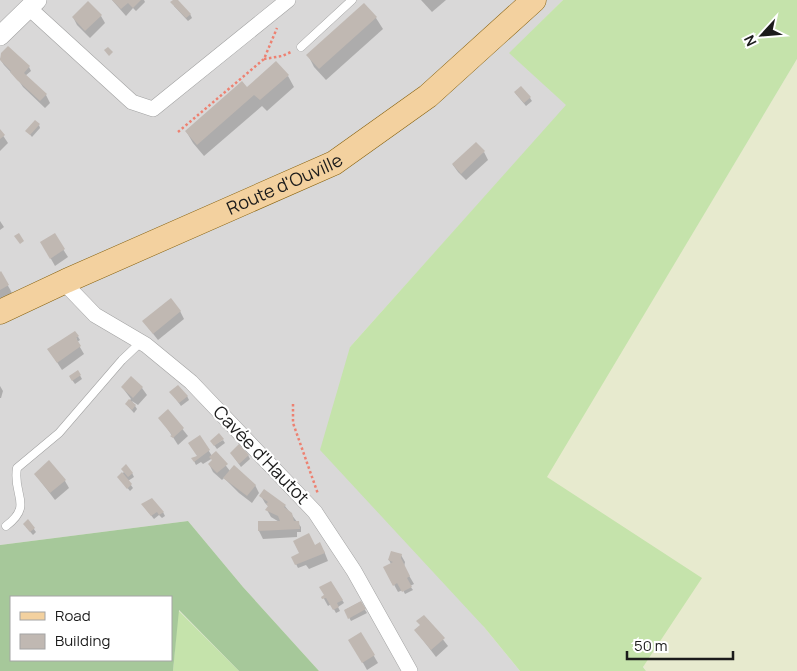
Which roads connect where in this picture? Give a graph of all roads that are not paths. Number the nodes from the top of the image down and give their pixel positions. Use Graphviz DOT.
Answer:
graph roads {
  1 [pos="352,0"];
  2 [pos="534,0"];
  3 [pos="33,4"];
  4 [pos="283,5"];
  5 [pos="0,36"];
  6 [pos="301,47"];
  7 [pos="66,282"];
  8 [pos="0,312"];
  9 [pos="141,342"];
  10 [pos="6,526"];
  11 [pos="410,671"];
  1 -- 6 [label="lane"];
  2 -- 7 [label="main road, Route d'Ouville"];
  3 -- 4 [label="street"];
  3 -- 5 [label="street"];
  7 -- 8 [label="main road, Route d'Ouville"];
  7 -- 9 [label="street, Cavée d'Hautot"];
  9 -- 10 [label="lane"];
  9 -- 11 [label="street, Cavée d'Hautot"];
}
